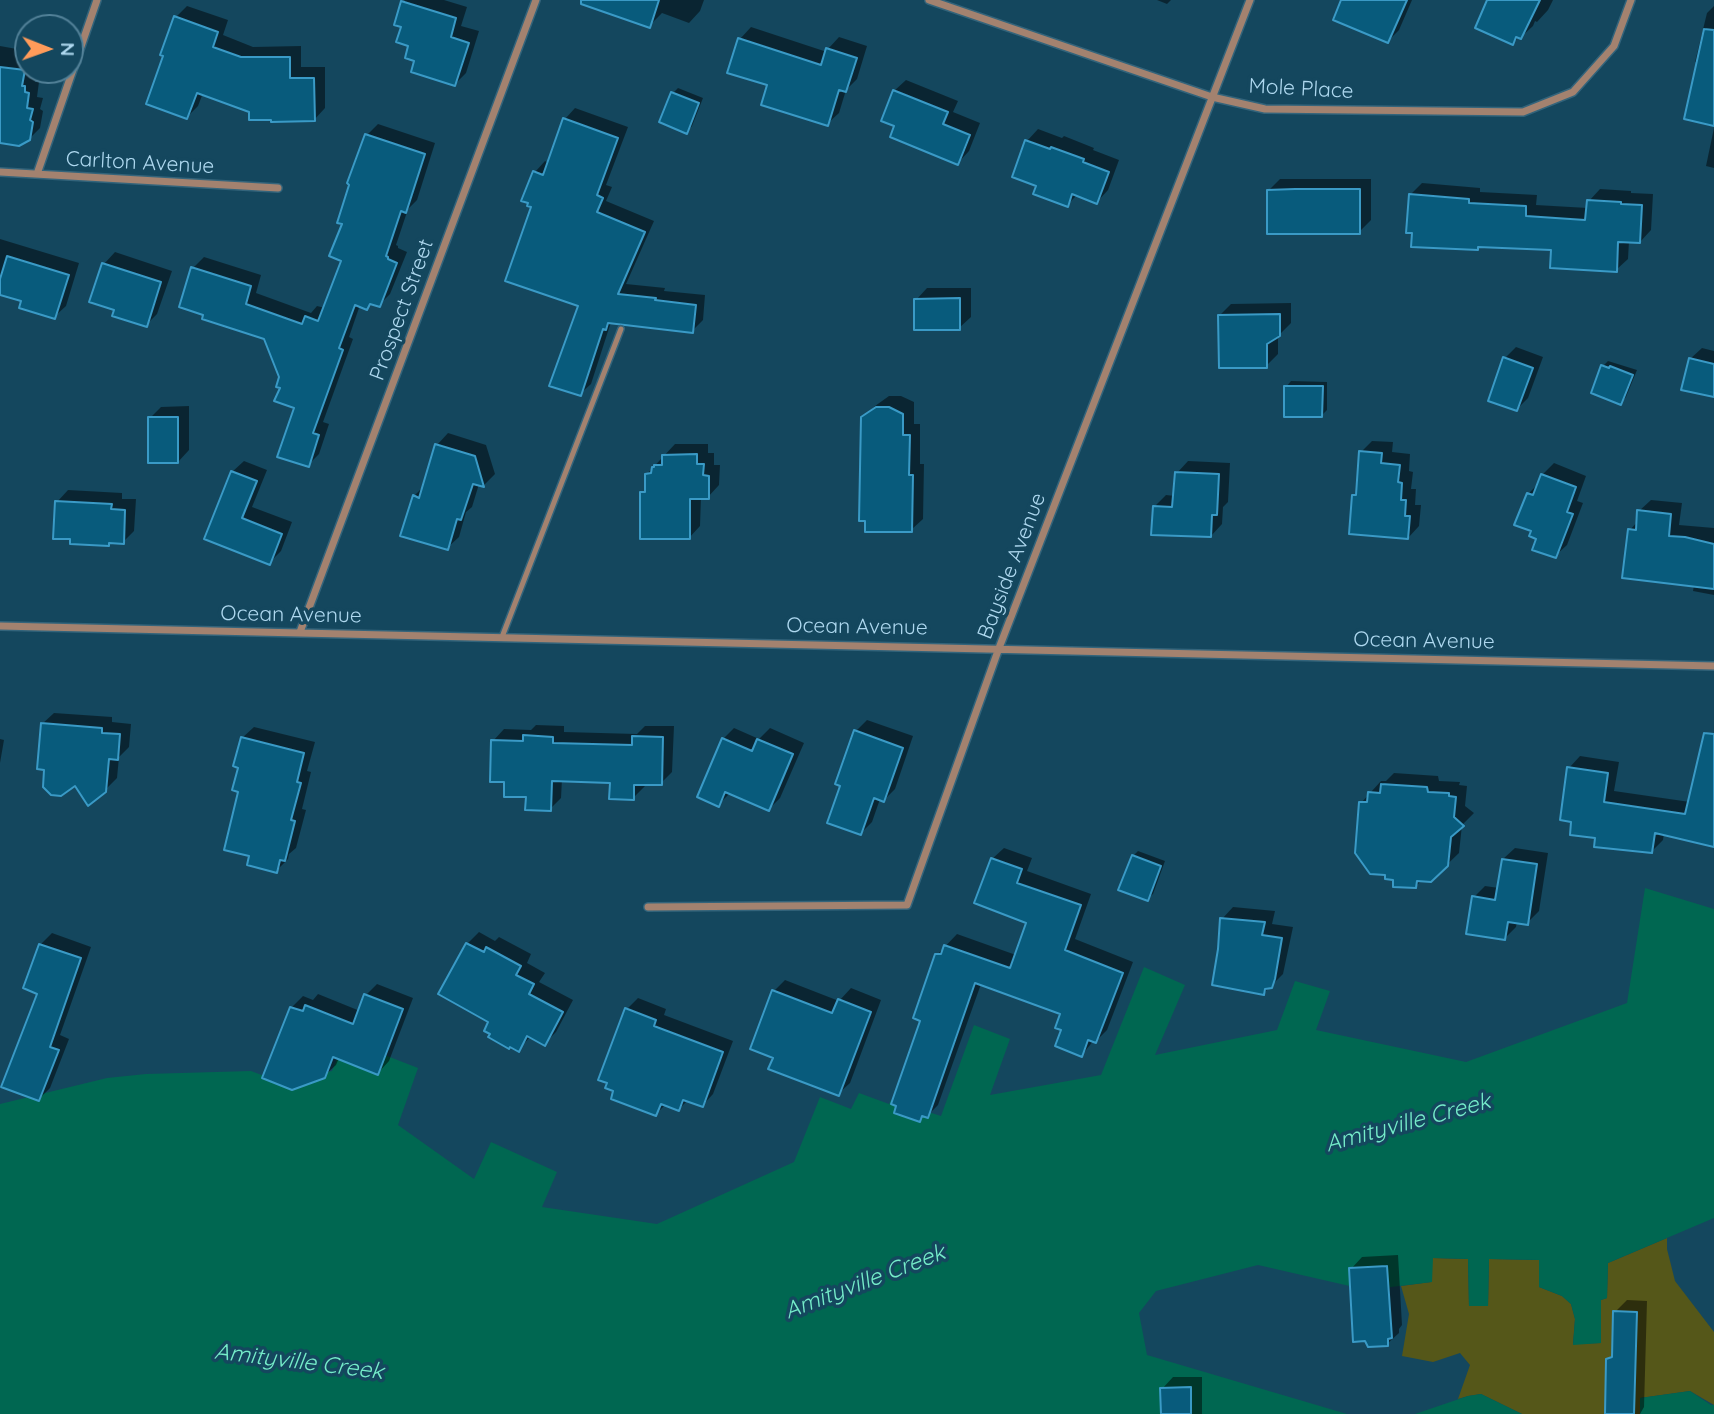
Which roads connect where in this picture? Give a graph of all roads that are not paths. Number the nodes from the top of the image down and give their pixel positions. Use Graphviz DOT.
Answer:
graph roads {
  1 [pos="97,0"];
  2 [pos="536,0"];
  3 [pos="929,0"];
  4 [pos="1250,0"];
  5 [pos="1632,0"];
  6 [pos="1212,97"];
  7 [pos="0,172"];
  8 [pos="37,174"];
  9 [pos="278,188"];
  10 [pos="621,329"];
  11 [pos="0,626"];
  12 [pos="300,632"];
  13 [pos="502,636"];
  14 [pos="999,648"];
  15 [pos="1714,666"];
  16 [pos="648,907"];
  1 -- 8 [label="street"];
  2 -- 12 [label="street, Prospect Street"];
  3 -- 6 [label="street, Mole Place"];
  4 -- 6 [label="street, Bayside Avenue"];
  5 -- 6 [label="street, Mole Place"];
  6 -- 14 [label="street, Bayside Avenue"];
  7 -- 8 [label="street, Carlton Avenue"];
  8 -- 9 [label="street, Carlton Avenue"];
  10 -- 13 [label="lane"];
  11 -- 12 [label="street, Ocean Avenue"];
  12 -- 13 [label="street, Ocean Avenue"];
  13 -- 14 [label="street, Ocean Avenue"];
  14 -- 15 [label="street, Ocean Avenue"];
  14 -- 16 [label="street, Bayside Avenue"];
}
